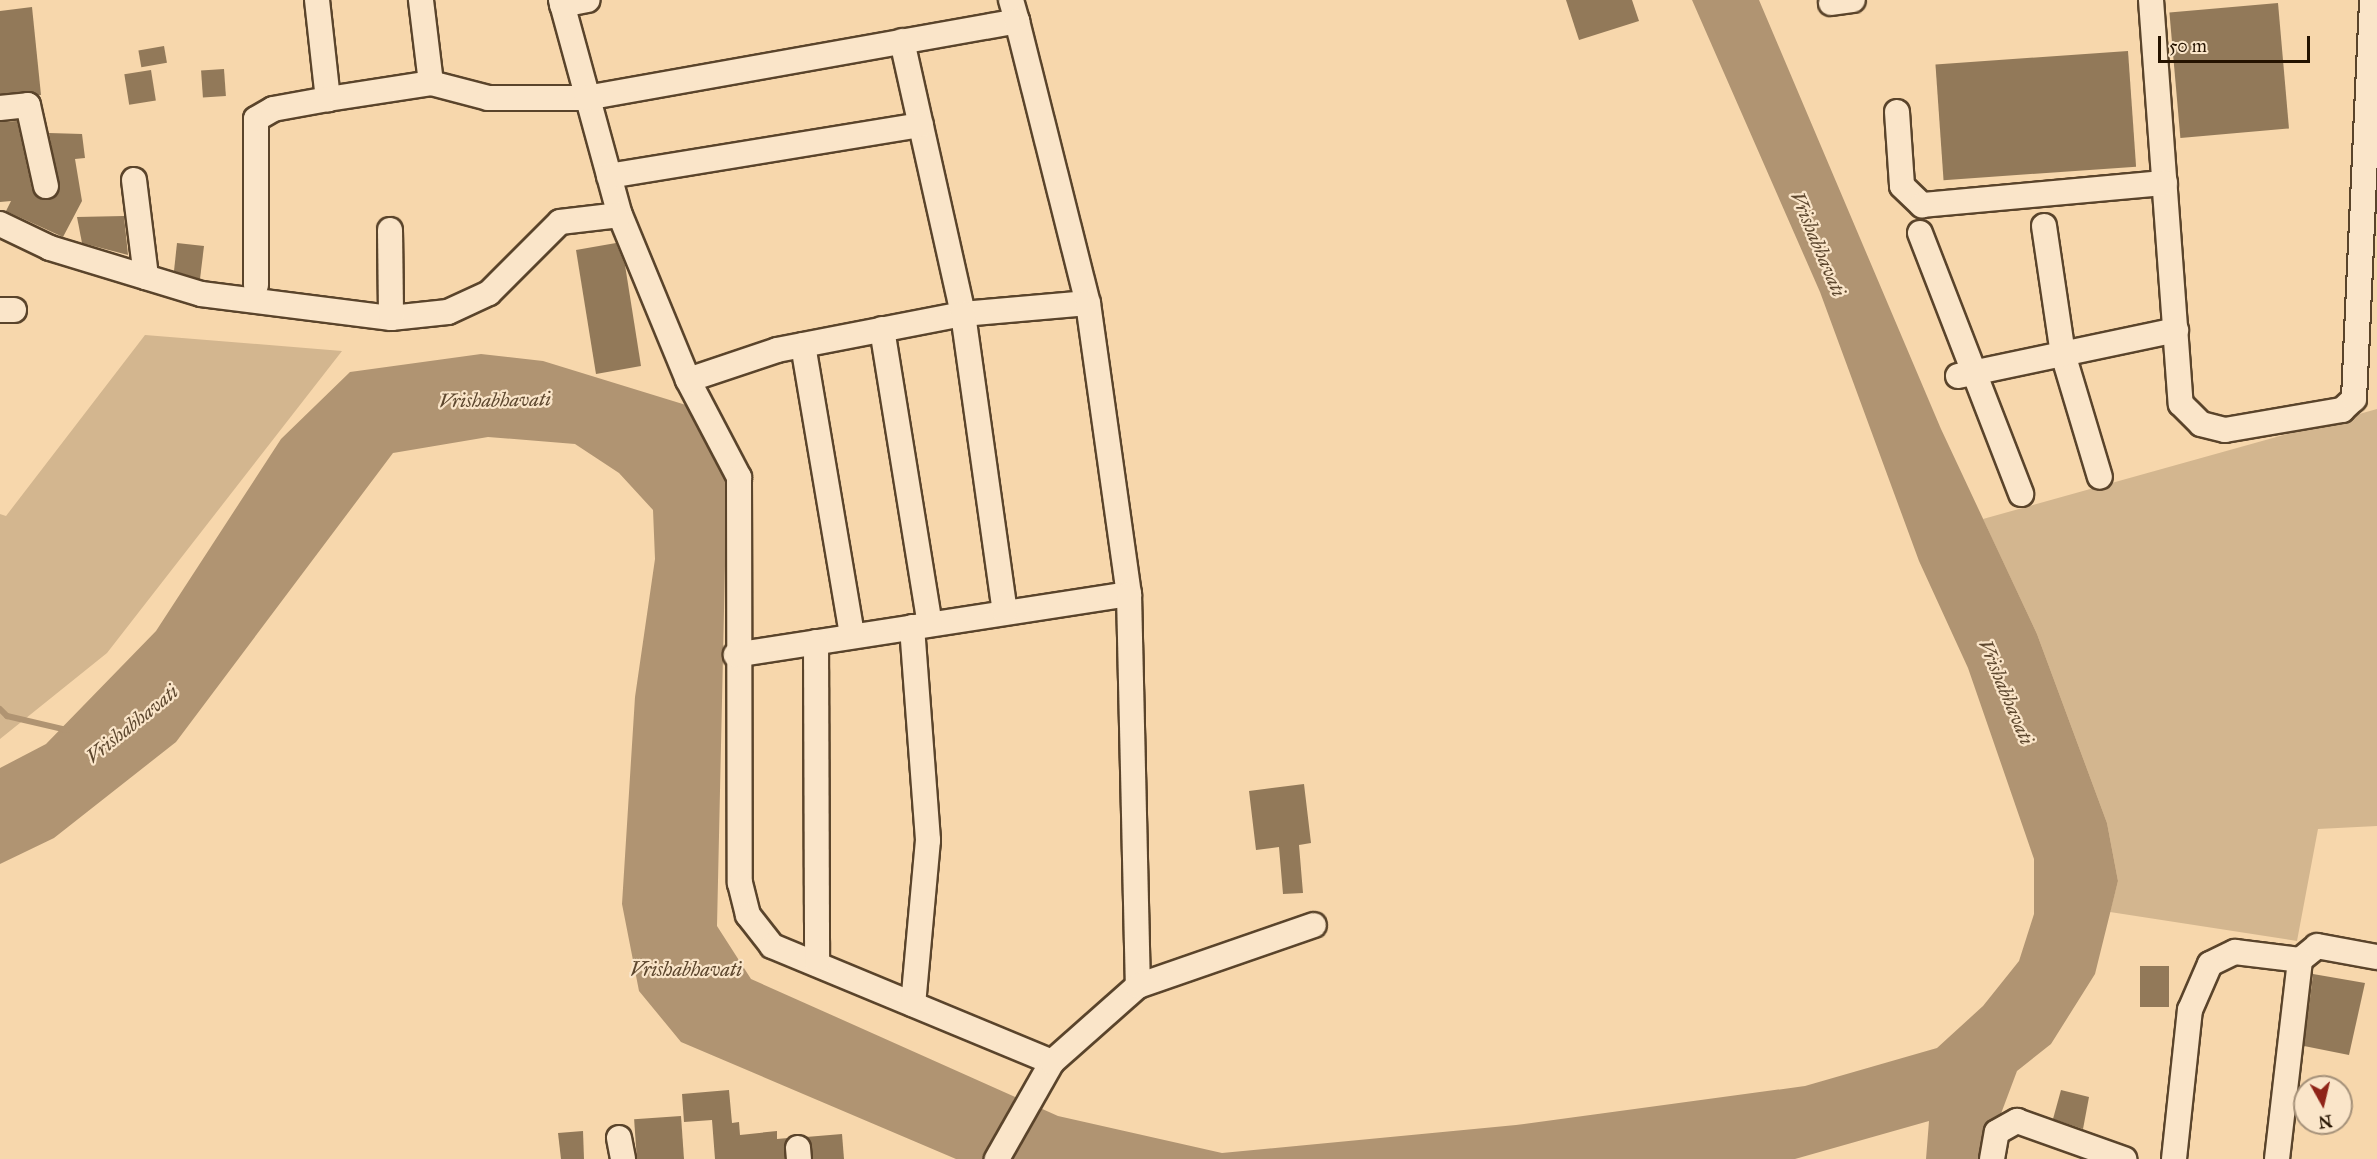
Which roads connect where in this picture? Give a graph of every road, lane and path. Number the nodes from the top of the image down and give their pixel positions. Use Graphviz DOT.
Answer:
graph roads {
  1 [pos="317,0"];
  2 [pos="588,0"];
  3 [pos="2151,0"];
  4 [pos="2372,0"];
  5 [pos="429,1"];
  6 [pos="561,2"];
  7 [pos="1014,11"];
  8 [pos="902,41"];
  9 [pos="431,83"];
  10 [pos="586,98"];
  11 [pos="328,99"];
  12 [pos="0,108"];
  13 [pos="1897,112"];
  14 [pos="921,125"];
  15 [pos="609,176"];
  16 [pos="134,180"];
  17 [pos="2165,183"];
  18 [pos="46,186"];
  19 [pos="620,214"];
  20 [pos="0,224"];
  21 [pos="2044,226"];
  22 [pos="390,230"];
  23 [pos="1920,233"];
  24 [pos="146,277"];
  25 [pos="256,285"];
  26 [pos="1088,303"];
  27 [pos="963,314"];
  28 [pos="391,318"];
  29 [pos="882,329"];
  30 [pos="2176,330"];
  31 [pos="803,345"];
  32 [pos="2063,354"];
  33 [pos="1966,374"];
  34 [pos="688,380"];
  35 [pos="2100,477"];
  36 [pos="2021,494"];
  37 [pos="1129,594"];
  38 [pos="1005,612"];
  39 [pos="921,625"];
  40 [pos="852,636"];
  41 [pos="816,642"];
  42 [pos="736,655"];
  43 [pos="1314,925"];
  44 [pos="2377,957"];
  45 [pos="2300,960"];
  46 [pos="817,964"];
  47 [pos="1138,986"];
  48 [pos="913,1004"];
  49 [pos="1049,1066"];
  50 [pos="2110,1157"];
  51 [pos="997,1159"];
  52 [pos="1992,1159"];
  53 [pos="2174,1159"];
  54 [pos="2277,1159"];
  1 -- 11 [label="street"];
  2 -- 6 [label="street"];
  3 -- 17 [label="street"];
  4 -- 30 [label="street"];
  5 -- 9 [label="street"];
  6 -- 10 [label="street"];
  7 -- 8 [label="street"];
  7 -- 26 [label="street"];
  8 -- 10 [label="street"];
  8 -- 14 [label="street"];
  9 -- 10 [label="street"];
  9 -- 11 [label="street"];
  10 -- 15 [label="street"];
  11 -- 25 [label="street"];
  12 -- 18 [label="street"];
  13 -- 17 [label="street"];
  14 -- 15 [label="street"];
  14 -- 27 [label="street"];
  15 -- 19 [label="street"];
  16 -- 24 [label="street"];
  17 -- 30 [label="street"];
  19 -- 28 [label="street"];
  19 -- 34 [label="street"];
  20 -- 24 [label="street"];
  21 -- 32 [label="street"];
  22 -- 28 [label="street"];
  23 -- 33 [label="street"];
  24 -- 28 [label="street"];
  26 -- 27 [label="street"];
  26 -- 37 [label="street"];
  27 -- 29 [label="street"];
  27 -- 38 [label="street"];
  29 -- 31 [label="street"];
  29 -- 39 [label="street"];
  30 -- 32 [label="street"];
  31 -- 34 [label="street"];
  31 -- 40 [label="street"];
  32 -- 33 [label="street"];
  32 -- 35 [label="street"];
  33 -- 36 [label="street"];
  34 -- 42 [label="street"];
  37 -- 38 [label="street"];
  37 -- 47 [label="street"];
  38 -- 39 [label="street"];
  39 -- 40 [label="street"];
  39 -- 48 [label="street"];
  40 -- 41 [label="street"];
  41 -- 42 [label="street"];
  41 -- 46 [label="street"];
  42 -- 46 [label="street"];
  43 -- 47 [label="street"];
  44 -- 45 [label="street"];
  45 -- 53 [label="street"];
  45 -- 54 [label="street"];
  46 -- 48 [label="street"];
  47 -- 49 [label="street"];
  48 -- 49 [label="street"];
  49 -- 51 [label="street"];
  50 -- 52 [label="street"];
}
